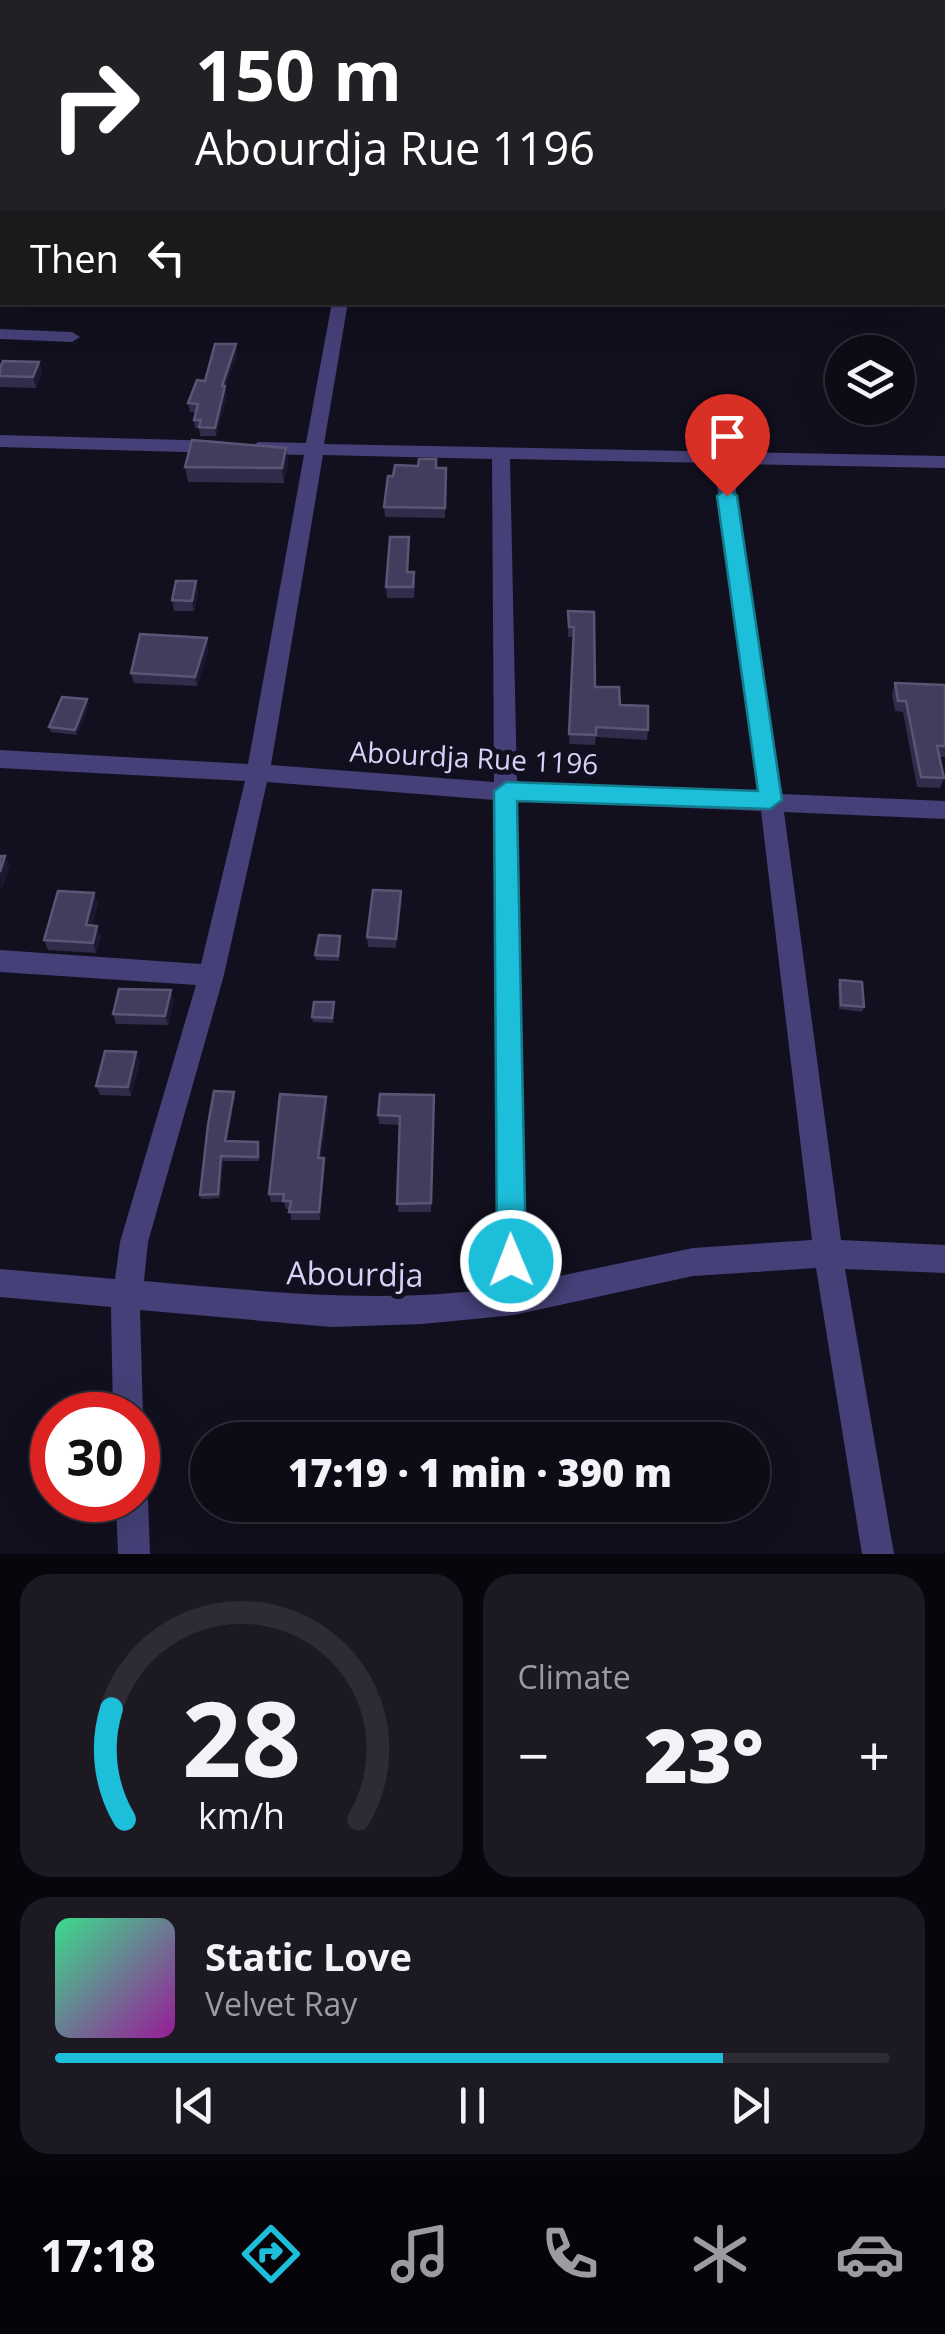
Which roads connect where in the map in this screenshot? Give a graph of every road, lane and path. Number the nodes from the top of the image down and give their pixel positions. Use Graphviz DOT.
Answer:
graph roads {
  1 [pos="339,305"];
  2 [pos="0,334"];
  3 [pos="72,336"];
  4 [pos="0,442"];
  5 [pos="315,450"];
  6 [pos="501,453"];
  7 [pos="722,458"];
  8 [pos="945,462"];
  9 [pos="0,759"];
  10 [pos="258,773"];
  11 [pos="506,791"];
  12 [pos="770,800"];
  13 [pos="945,810"];
  14 [pos="0,962"];
  15 [pos="211,975"];
  16 [pos="828,1254"];
  17 [pos="945,1259"];
  18 [pos="0,1282"];
  19 [pos="126,1294"];
  20 [pos="512,1300"];
  21 [pos="128,1392"];
  22 [pos="133,1522"];
  23 [pos="134,1554"];
  24 [pos="878,1554"];
  1 -- 5 [label="street"];
  2 -- 3 [label="street"];
  4 -- 5 [label="street"];
  5 -- 6 [label="street"];
  5 -- 10 [label="street"];
  6 -- 7 [label="street"];
  6 -- 11 [label="street"];
  7 -- 8 [label="street"];
  7 -- 12 [label="street"];
  9 -- 10 [label="street, Abourdja Rue 1196"];
  10 -- 11 [label="street, Abourdja Rue 1196"];
  10 -- 15 [label="street"];
  11 -- 12 [label="street, Abourdja Rue 1196"];
  11 -- 20 [label="street"];
  12 -- 13 [label="street, Abourdja Rue 1196"];
  12 -- 16 [label="street"];
  14 -- 15 [label="street"];
  15 -- 19 [label="street"];
  16 -- 17 [label="street, Abourdja"];
  16 -- 20 [label="street, Abourdja"];
  16 -- 24 [label="street"];
  18 -- 19 [label="street, Abourdja"];
  19 -- 20 [label="street, Abourdja"];
  19 -- 21 [label="street"];
  22 -- 23 [label="street"];
}
